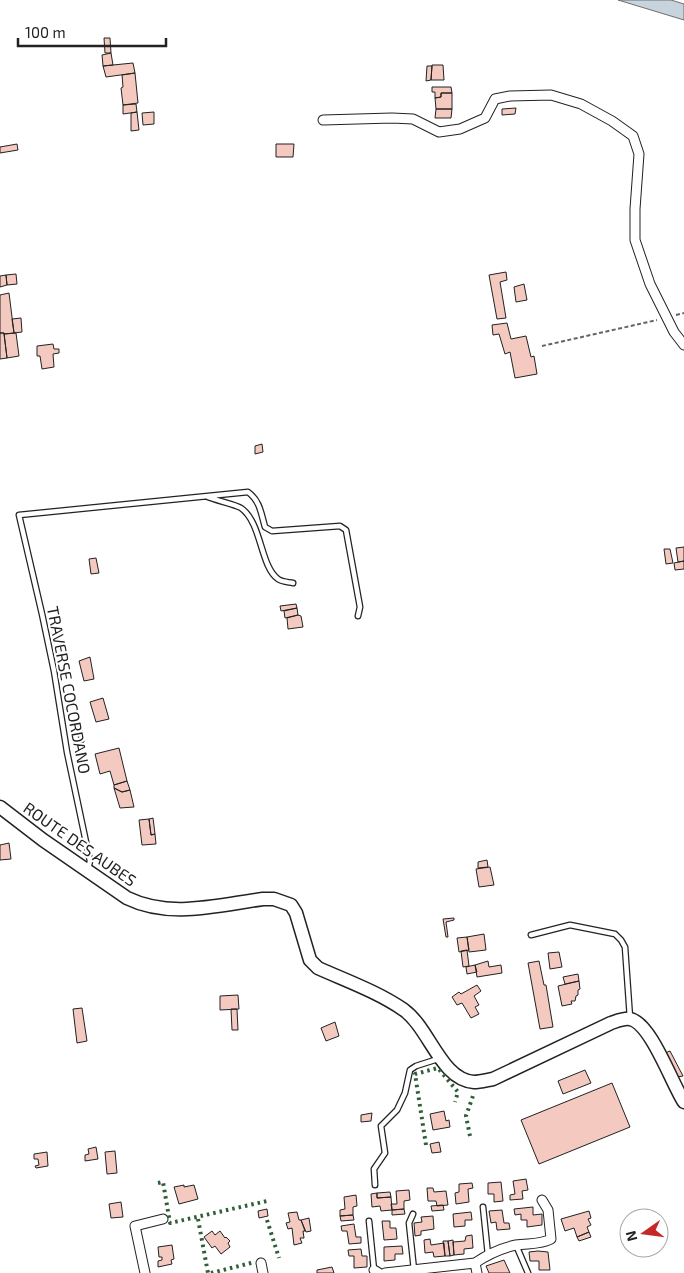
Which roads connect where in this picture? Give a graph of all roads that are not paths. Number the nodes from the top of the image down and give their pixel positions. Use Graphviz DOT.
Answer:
graph roads {
  1 [pos="323,120"];
  2 [pos="684,345"];
  3 [pos="206,497"];
  4 [pos="292,583"];
  5 [pos="358,616"];
  6 [pos="0,807"];
  7 [pos="87,870"];
  8 [pos="531,935"];
  9 [pos="630,1019"];
  10 [pos="440,1058"];
  11 [pos="684,1102"];
  12 [pos="375,1185"];
  13 [pos="542,1200"];
  14 [pos="483,1207"];
  15 [pos="414,1214"];
  16 [pos="163,1219"];
  17 [pos="369,1221"];
  18 [pos="516,1245"];
  19 [pos="488,1255"];
  20 [pos="261,1263"];
  21 [pos="475,1263"];
  22 [pos="414,1270"];
  23 [pos="377,1271"];
  24 [pos="428,1271"];
  25 [pos="145,1273"];
  26 [pos="263,1273"];
  27 [pos="385,1273"];
  28 [pos="477,1273"];
  29 [pos="528,1273"];
  1 -- 2 [label="street"];
  3 -- 4 [label="lane"];
  3 -- 5 [label="lane"];
  3 -- 7 [label="lane, TRAVERSE COCORDANO"];
  6 -- 7 [label="street, ROUTE DES AUBES"];
  7 -- 10 [label="street, ROUTE DES AUBES"];
  8 -- 9 [label="lane"];
  9 -- 10 [label="street, ROUTE DES AUBES"];
  9 -- 11 [label="street"];
  10 -- 12 [label="lane"];
  13 -- 18 [label="street"];
  14 -- 19 [label="lane"];
  15 -- 22 [label="lane"];
  16 -- 25 [label="street"];
  17 -- 23 [label="lane"];
  18 -- 19 [label="street"];
  18 -- 29 [label="lane"];
  19 -- 21 [label="street"];
  20 -- 26 [label="street"];
  21 -- 24 [label="street"];
  21 -- 28 [label="street"];
  22 -- 24 [label="street"];
  22 -- 27 [label="street"];
}
